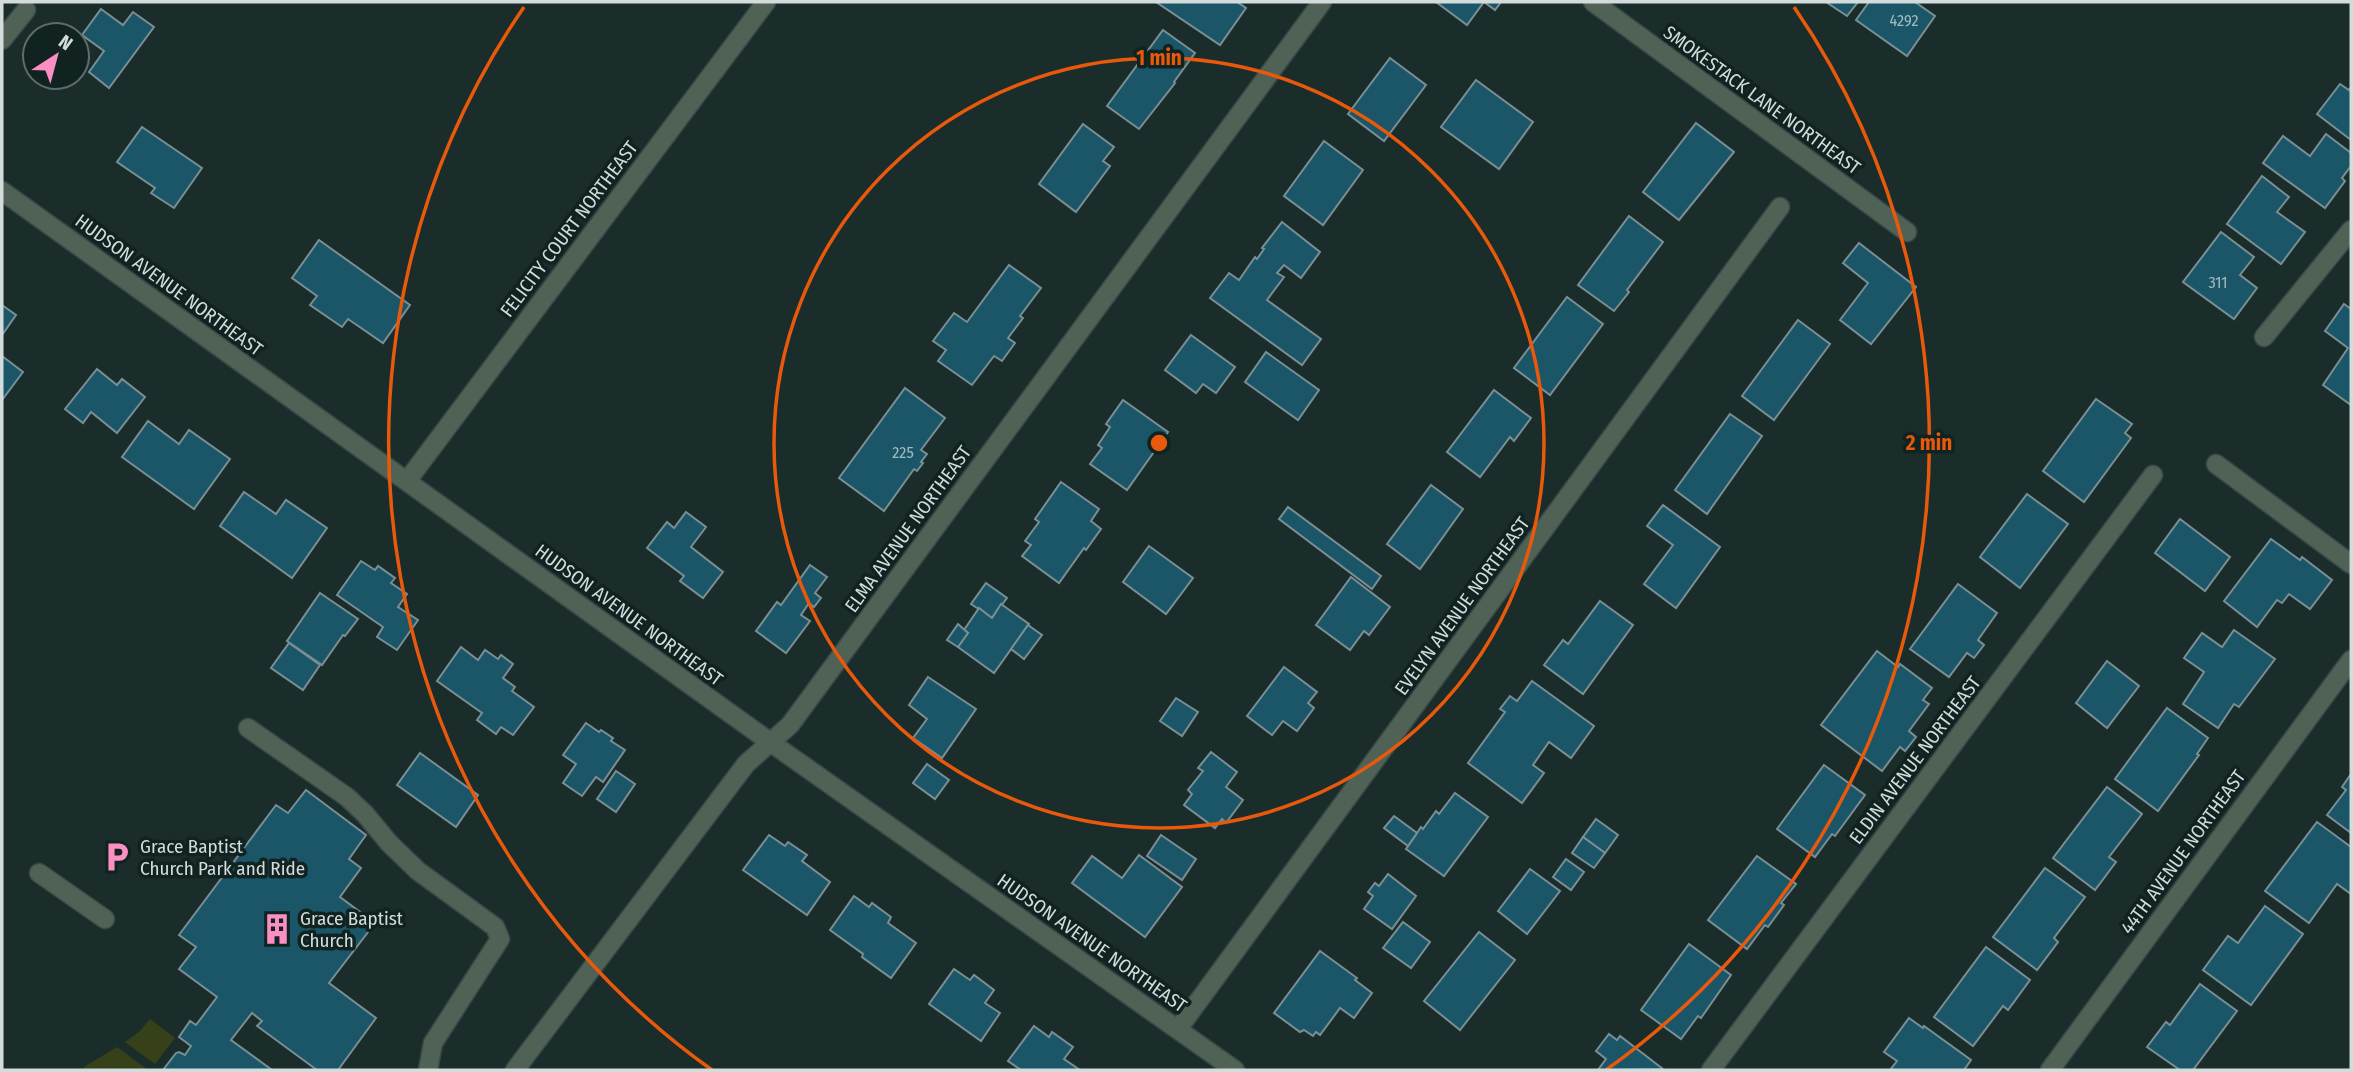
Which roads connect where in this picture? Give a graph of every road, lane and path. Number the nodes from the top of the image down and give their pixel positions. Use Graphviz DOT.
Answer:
graph roads {
  1 [pos="766,2"];
  2 [pos="1322,2"];
  3 [pos="1593,2"];
  4 [pos="26,10"];
  5 [pos="2,40"];
  6 [pos="2,191"];
  7 [pos="1780,207"];
  8 [pos="2351,230"];
  9 [pos="1907,232"];
  10 [pos="2264,337"];
  11 [pos="2216,464"];
  12 [pos="2153,475"];
  13 [pos="407,481"];
  14 [pos="2351,565"];
  15 [pos="2351,660"];
  16 [pos="248,729"];
  17 [pos="770,742"];
  18 [pos="39,873"];
  19 [pos="105,919"];
  20 [pos="1178,1029"];
  21 [pos="428,1070"];
  22 [pos="515,1070"];
  23 [pos="1235,1070"];
  24 [pos="1711,1070"];
  25 [pos="2049,1070"];
  1 -- 13 [label="street, FELICITY COURT NORTHEAST"];
  2 -- 17 [label="street, ELMA AVENUE NORTHEAST"];
  3 -- 9 [label="street, SMOKESTACK LANE NORTHEAST"];
  4 -- 5 [label="street"];
  6 -- 13 [label="street, HUDSON AVENUE NORTHEAST"];
  7 -- 20 [label="street, EVELYN AVENUE NORTHEAST"];
  8 -- 10 [label="street"];
  11 -- 14 [label="street"];
  12 -- 24 [label="street, ELDIN AVENUE NORTHEAST"];
  13 -- 17 [label="street, HUDSON AVENUE NORTHEAST"];
  15 -- 25 [label="street, 44TH AVENUE NORTHEAST"];
  16 -- 21 [label="street"];
  17 -- 20 [label="street, HUDSON AVENUE NORTHEAST"];
  17 -- 22 [label="street, ELMA AVENUE NORTHEAST"];
  18 -- 19 [label="street"];
  20 -- 23 [label="street, HUDSON AVENUE NORTHEAST"];
}
